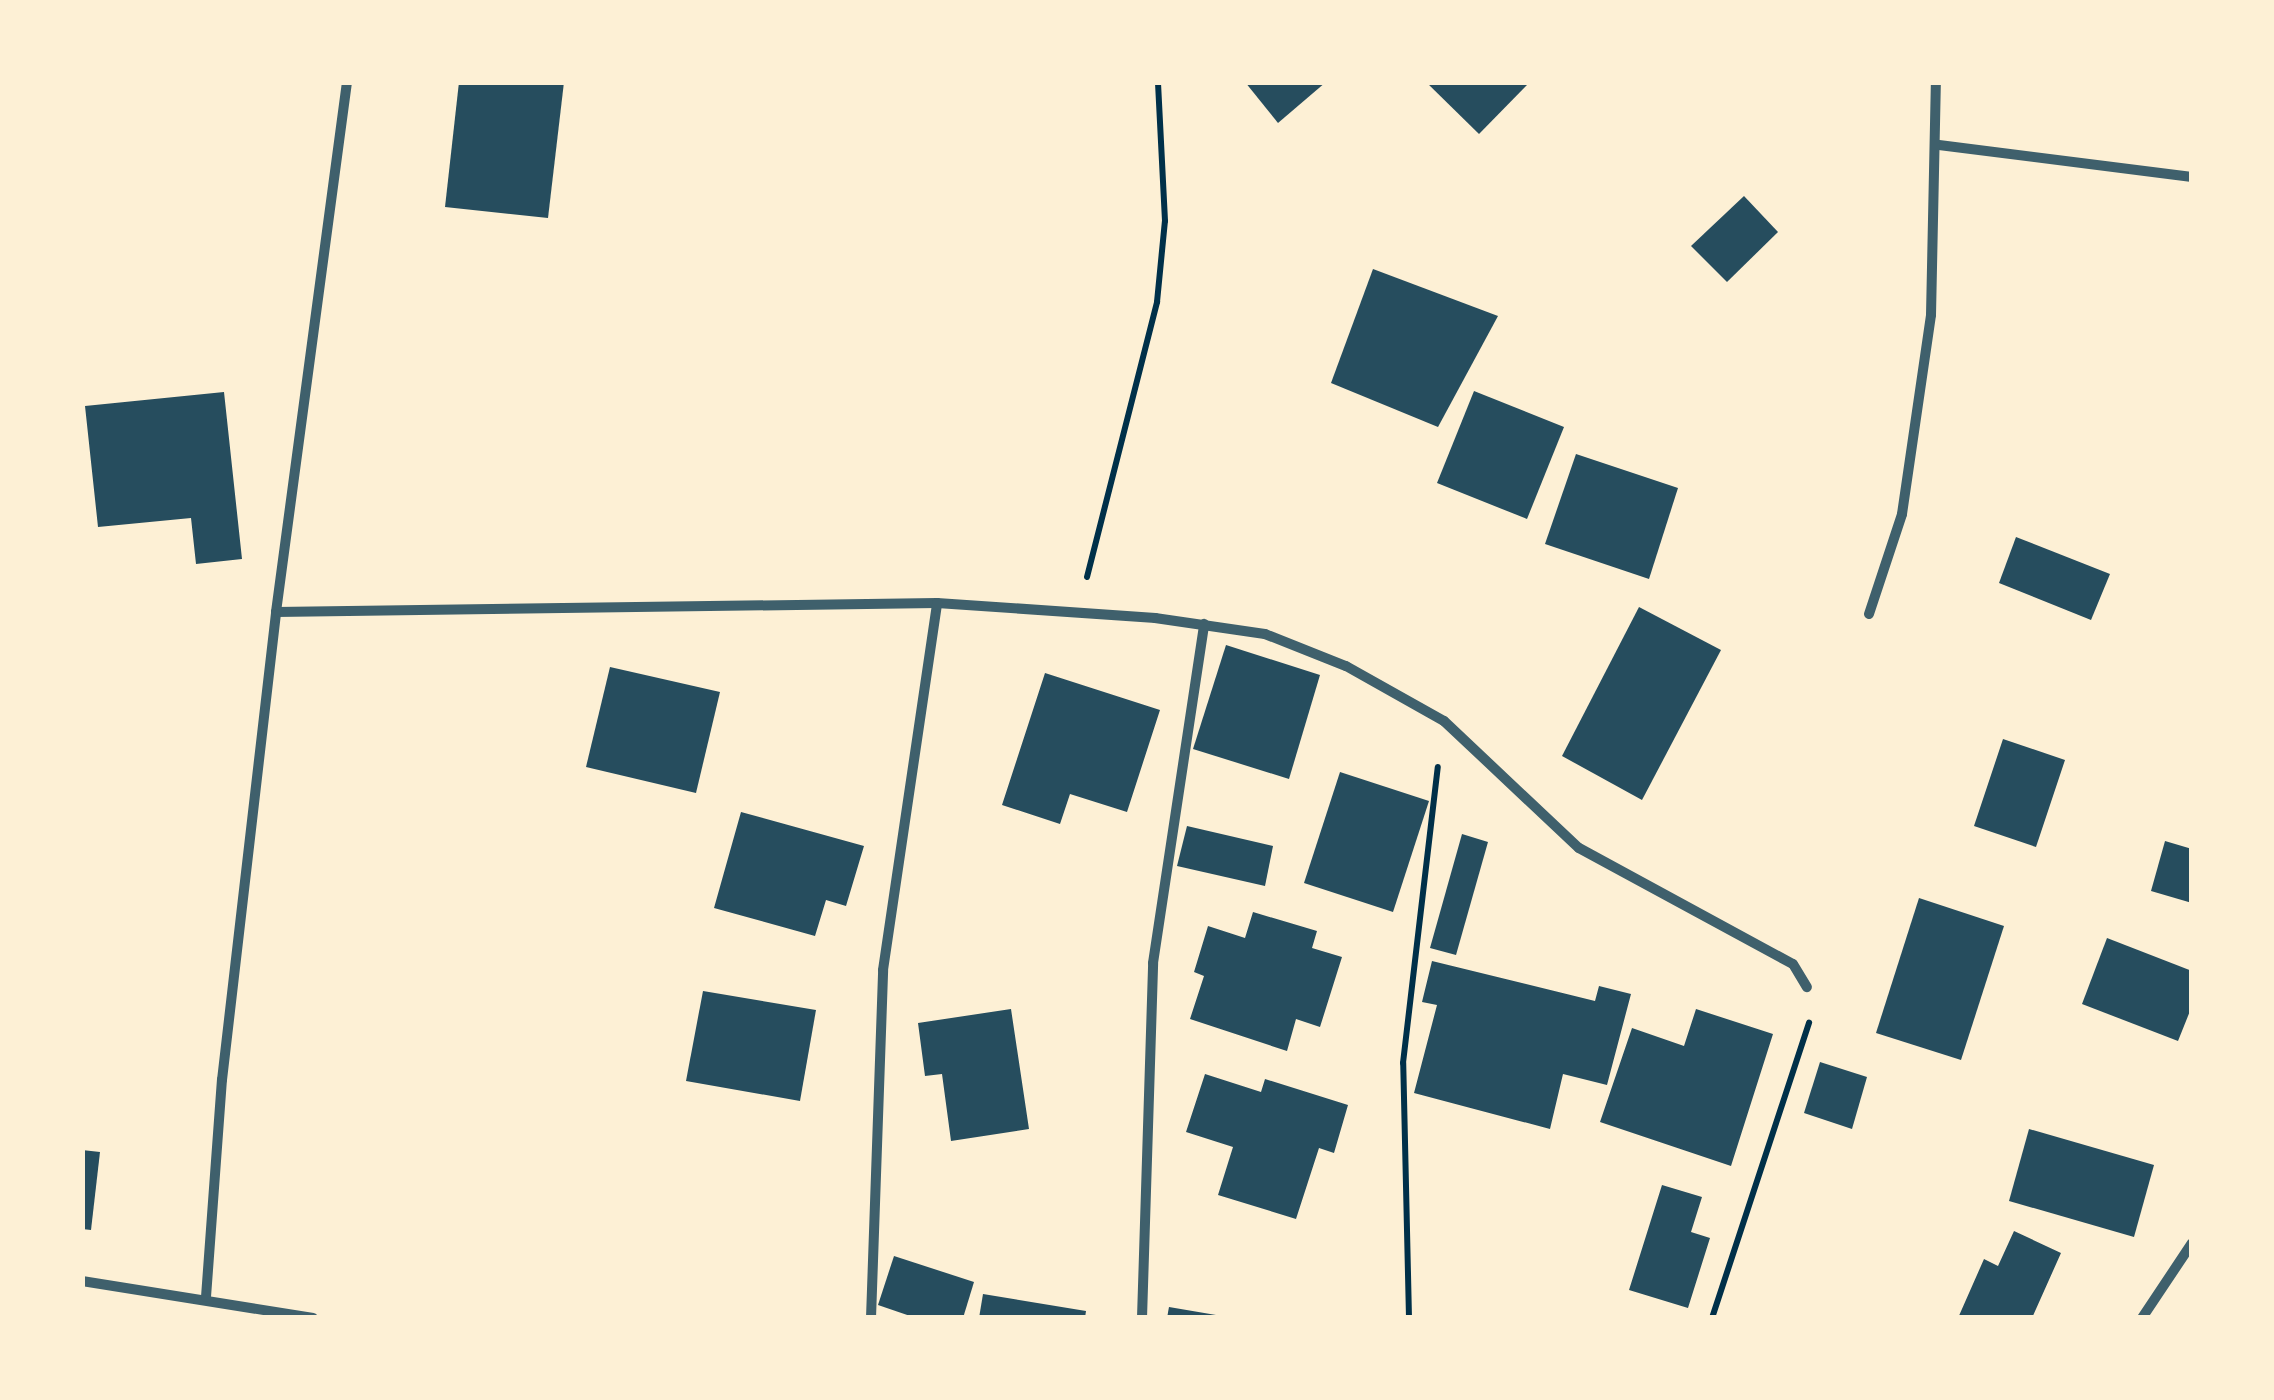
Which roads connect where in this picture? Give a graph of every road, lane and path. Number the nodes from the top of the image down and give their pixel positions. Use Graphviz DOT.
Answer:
graph roads {
  1 [pos="348,82"];
  2 [pos="1158,82"];
  3 [pos="1936,82"];
  4 [pos="1939,146"];
  5 [pos="2192,177"];
  6 [pos="937,603"];
  7 [pos="1080,611"];
  8 [pos="276,612"];
  9 [pos="1869,614"];
  10 [pos="1204,624"];
  11 [pos="1444,722"];
  12 [pos="1807,987"];
  13 [pos="2192,1244"];
  14 [pos="82,1281"];
  15 [pos="206,1297"];
  16 [pos="313,1318"];
  17 [pos="870,1318"];
  18 [pos="1142,1318"];
  19 [pos="1409,1318"];
  20 [pos="1712,1318"];
  21 [pos="2142,1318"];
  1 -- 8 [label="street"];
  2 -- 7 [label="path"];
  3 -- 4 [label="street"];
  4 -- 5 [label="street"];
  4 -- 9 [label="street"];
  6 -- 7 [label="street"];
  6 -- 8 [label="street"];
  6 -- 17 [label="street"];
  7 -- 10 [label="street"];
  8 -- 15 [label="street"];
  10 -- 11 [label="street"];
  10 -- 18 [label="street"];
  11 -- 12 [label="street"];
  11 -- 19 [label="path"];
  12 -- 20 [label="path"];
  13 -- 21 [label="street"];
  14 -- 15 [label="street"];
  15 -- 16 [label="street"];
}
